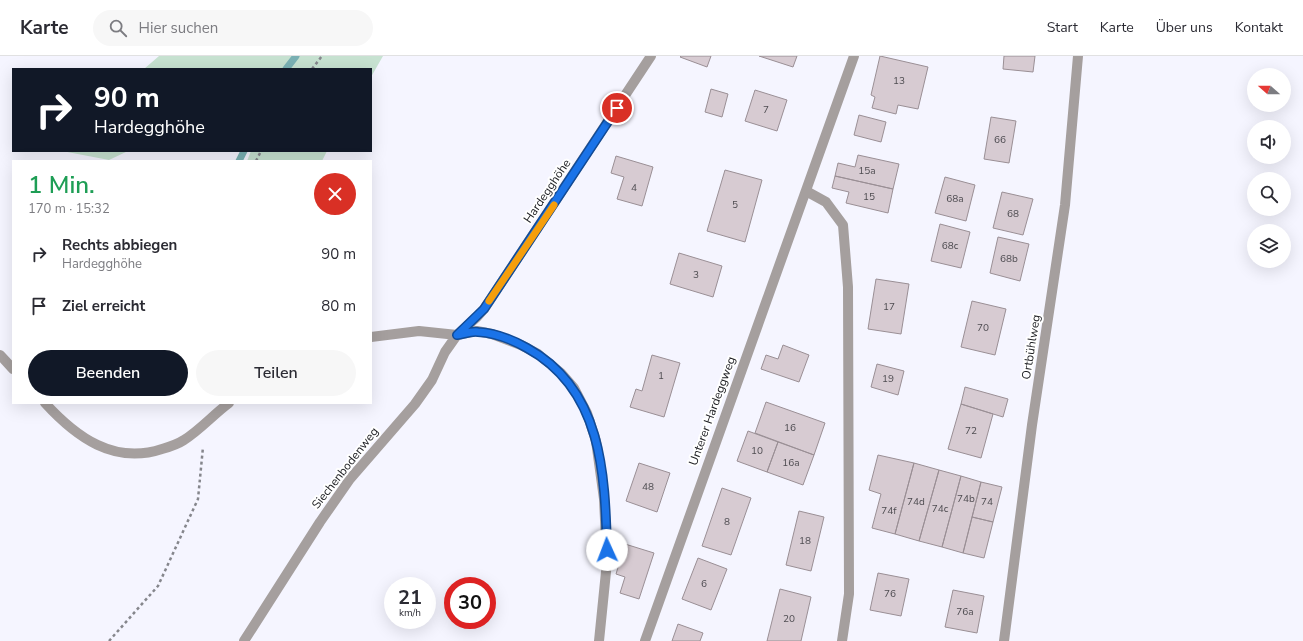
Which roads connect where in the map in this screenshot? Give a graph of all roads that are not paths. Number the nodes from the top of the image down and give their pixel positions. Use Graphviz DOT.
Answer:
graph roads {
  1 [pos="651,56"];
  2 [pos="854,56"];
  3 [pos="1078,56"];
  4 [pos="806,191"];
  5 [pos="457,335"];
  6 [pos="372,337"];
  7 [pos="0,355"];
  8 [pos="12,368"];
  9 [pos="45,404"];
  10 [pos="228,404"];
  11 [pos="244,641"];
  12 [pos="598,641"];
  13 [pos="645,641"];
  14 [pos="842,641"];
  15 [pos="1004,641"];
  1 -- 5 [label="street, Hardegghöhe"];
  2 -- 4 [label="street, Unterer Hardeggweg"];
  3 -- 15 [label="street, Ortbühlweg"];
  4 -- 13 [label="street, Unterer Hardeggweg"];
  4 -- 14 [label="street"];
  5 -- 6 [label="street"];
  5 -- 11 [label="street, Siechenbodenweg"];
  5 -- 12 [label="street"];
  7 -- 8 [label="street"];
  9 -- 10 [label="street"];
}
